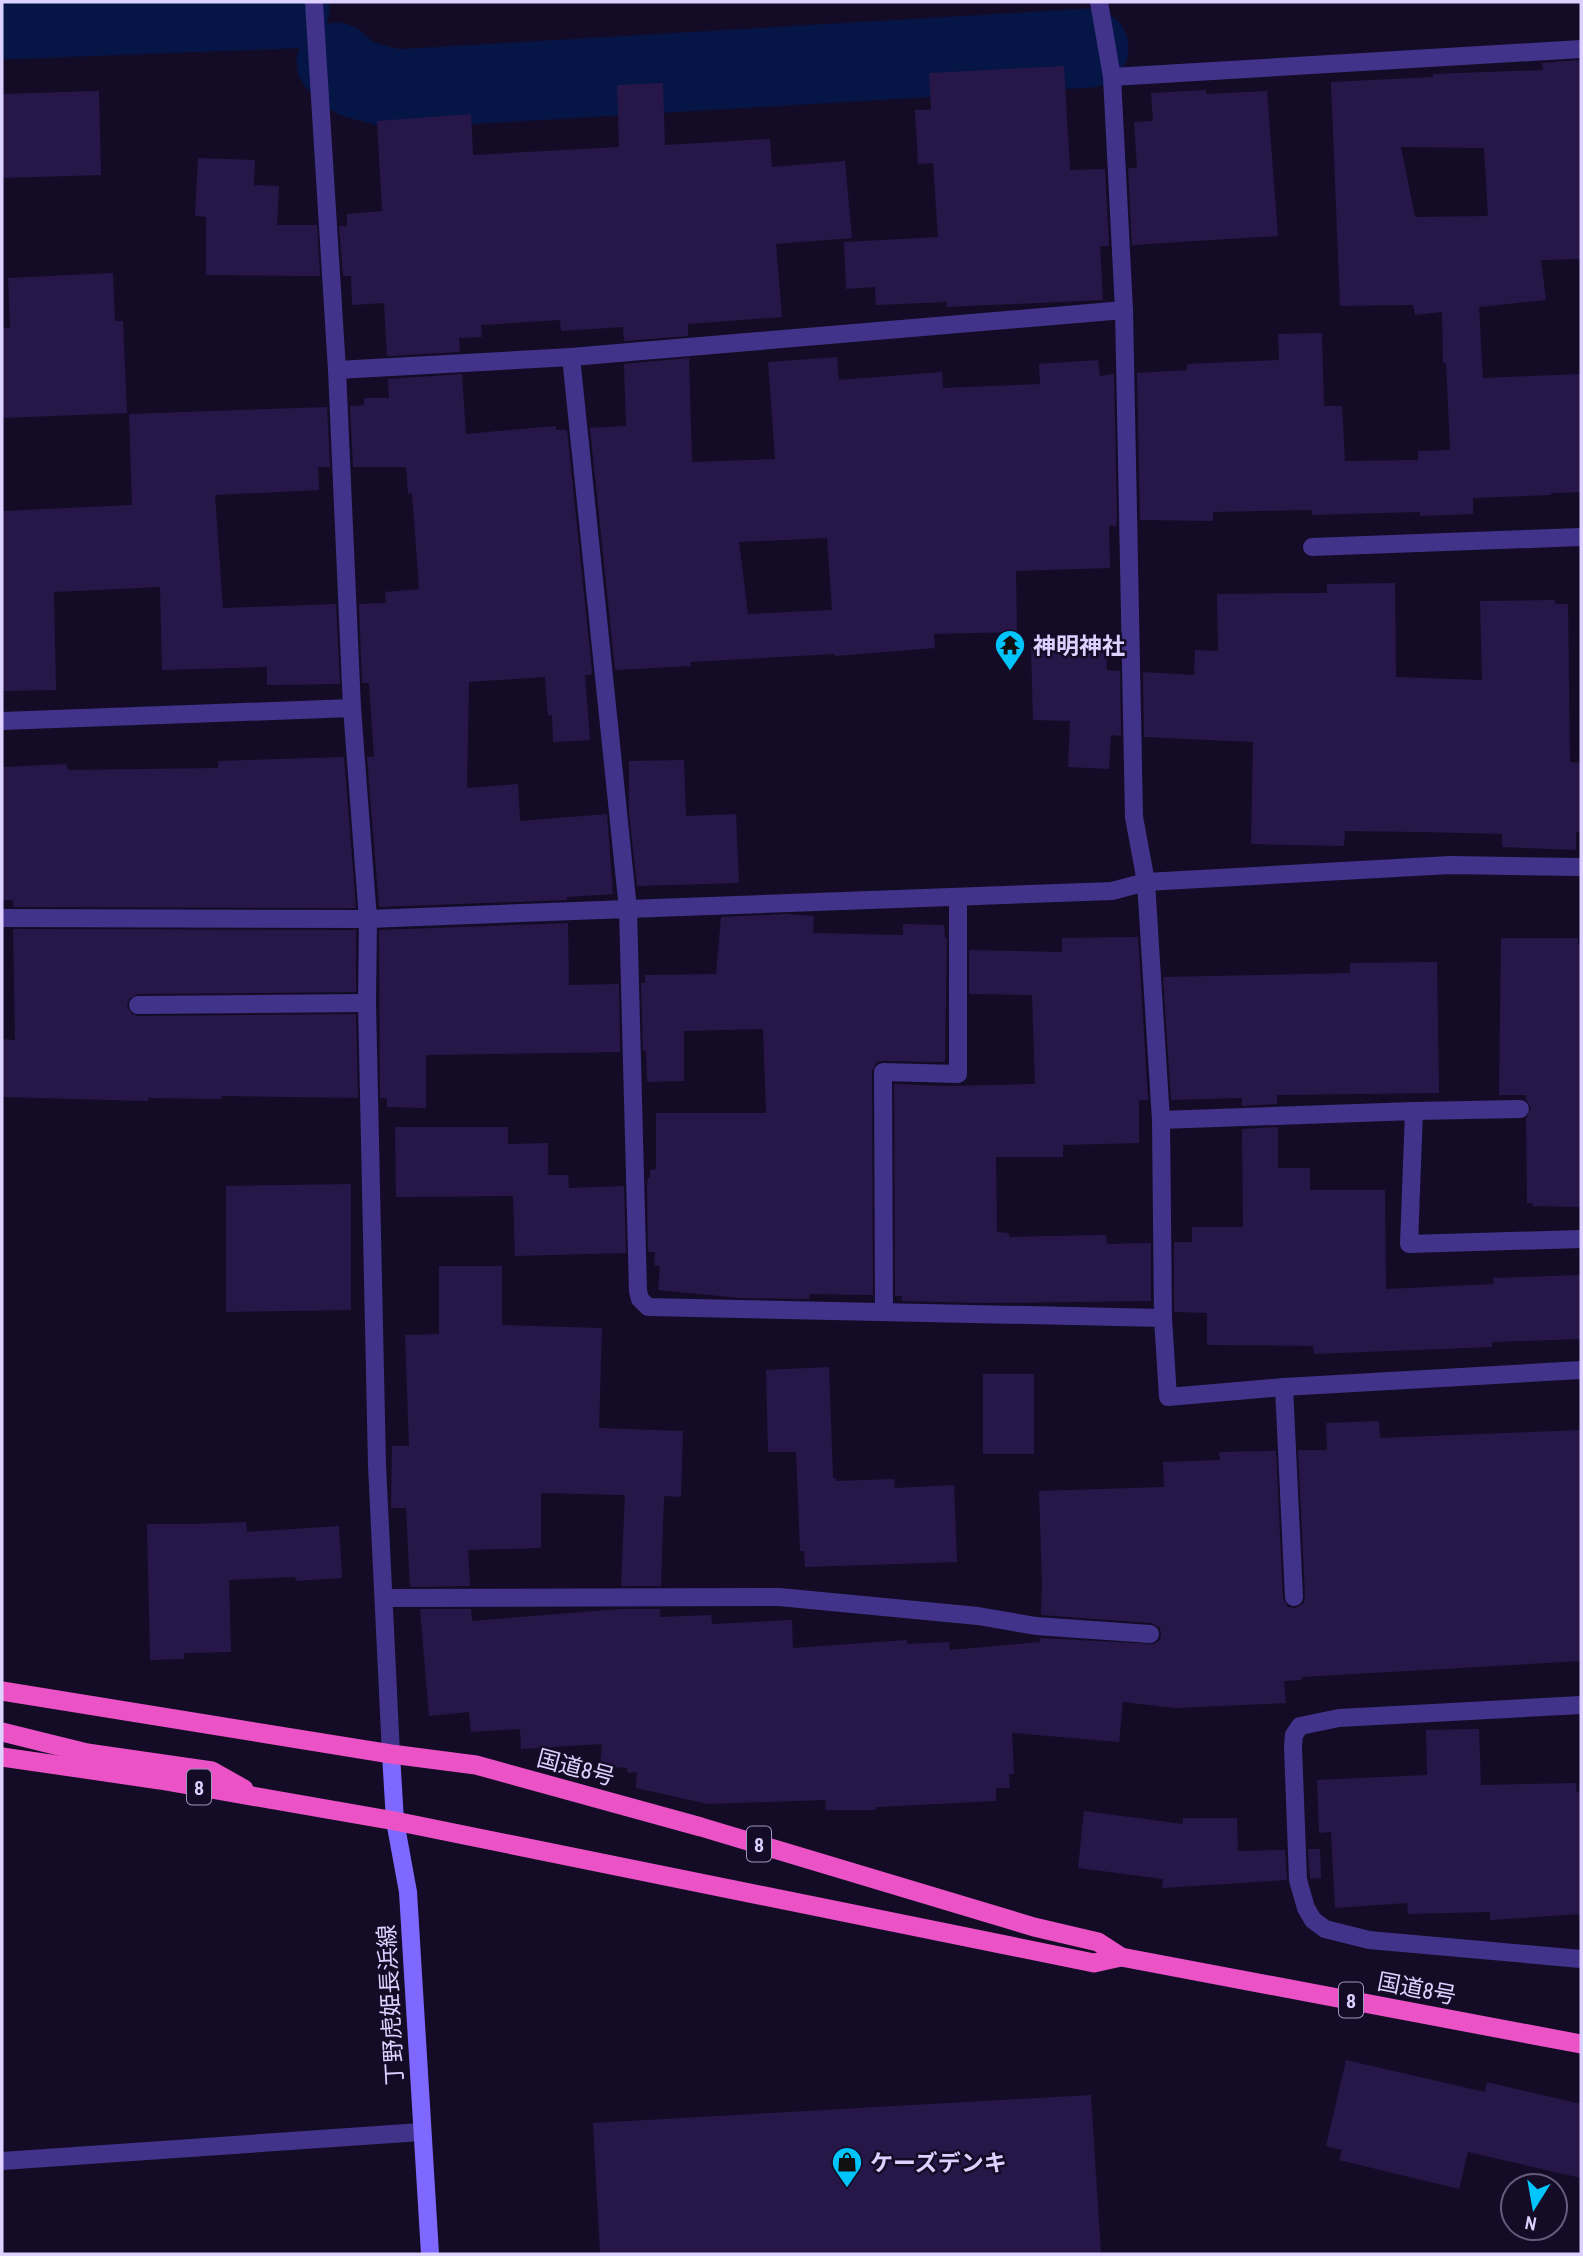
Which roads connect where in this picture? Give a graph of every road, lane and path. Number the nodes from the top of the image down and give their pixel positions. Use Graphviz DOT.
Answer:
graph roads {
  1 [pos="314,2"];
  2 [pos="1099,2"];
  3 [pos="1581,49"];
  4 [pos="1112,77"];
  5 [pos="1124,310"];
  6 [pos="571,357"];
  7 [pos="337,370"];
  8 [pos="1581,537"];
  9 [pos="1312,547"];
  10 [pos="352,708"];
  11 [pos="2,721"];
  12 [pos="1581,867"];
  13 [pos="1146,882"];
  14 [pos="958,897"];
  15 [pos="628,909"];
  16 [pos="2,918"];
  17 [pos="368,919"];
  18 [pos="367,1003"];
  19 [pos="138,1004"];
  20 [pos="1520,1110"];
  21 [pos="1414,1111"];
  22 [pos="1161,1120"];
  23 [pos="1581,1239"];
  24 [pos="884,1312"];
  25 [pos="1163,1318"];
  26 [pos="1581,1370"];
  27 [pos="1284,1387"];
  28 [pos="1294,1597"];
  29 [pos="384,1598"];
  30 [pos="1150,1634"];
  31 [pos="2,1690"];
  32 [pos="1581,1705"];
  33 [pos="2,1732"];
  34 [pos="391,1754"];
  35 [pos="2,1757"];
  36 [pos="257,1797"];
  37 [pos="395,1821"];
  38 [pos="1121,1957"];
  39 [pos="1581,1959"];
  40 [pos="1581,2044"];
  41 [pos="421,2132"];
  42 [pos="2,2161"];
  43 [pos="430,2254"];
  1 -- 7 [label="street"];
  2 -- 4 [label="street"];
  3 -- 4 [label="street"];
  4 -- 5 [label="street"];
  5 -- 6 [label="street"];
  5 -- 13 [label="street"];
  6 -- 7 [label="street"];
  6 -- 15 [label="street"];
  7 -- 10 [label="street"];
  8 -- 9 [label="street"];
  10 -- 11 [label="street"];
  10 -- 17 [label="street"];
  12 -- 13 [label="street"];
  13 -- 14 [label="street"];
  13 -- 22 [label="street"];
  14 -- 15 [label="street"];
  14 -- 24 [label="street"];
  15 -- 17 [label="street"];
  15 -- 24 [label="street"];
  16 -- 17 [label="street"];
  17 -- 18 [label="street"];
  18 -- 19 [label="street"];
  18 -- 29 [label="street"];
  20 -- 21 [label="street"];
  21 -- 22 [label="street"];
  21 -- 23 [label="street"];
  22 -- 25 [label="street"];
  24 -- 25 [label="street"];
  25 -- 27 [label="street"];
  26 -- 27 [label="street"];
  27 -- 28 [label="street"];
  29 -- 30 [label="street"];
  29 -- 34 [label="street"];
  31 -- 34 [label="highway, 国道8号 / 8"];
  32 -- 39 [label="street"];
  33 -- 36 [label="highway"];
  34 -- 37 [label="main road, 丁野虎姫長浜線"];
  34 -- 38 [label="highway, 国道8号 / 8"];
  35 -- 36 [label="highway, 国道8号 / 8"];
  36 -- 37 [label="highway, 国道8号 / 8"];
  37 -- 38 [label="highway, 国道8号 / 8"];
  37 -- 41 [label="main road, 丁野虎姫長浜線"];
  38 -- 40 [label="highway, 国道8号 / 8"];
  41 -- 42 [label="street"];
  41 -- 43 [label="main road, 丁野虎姫長浜線"];
}
